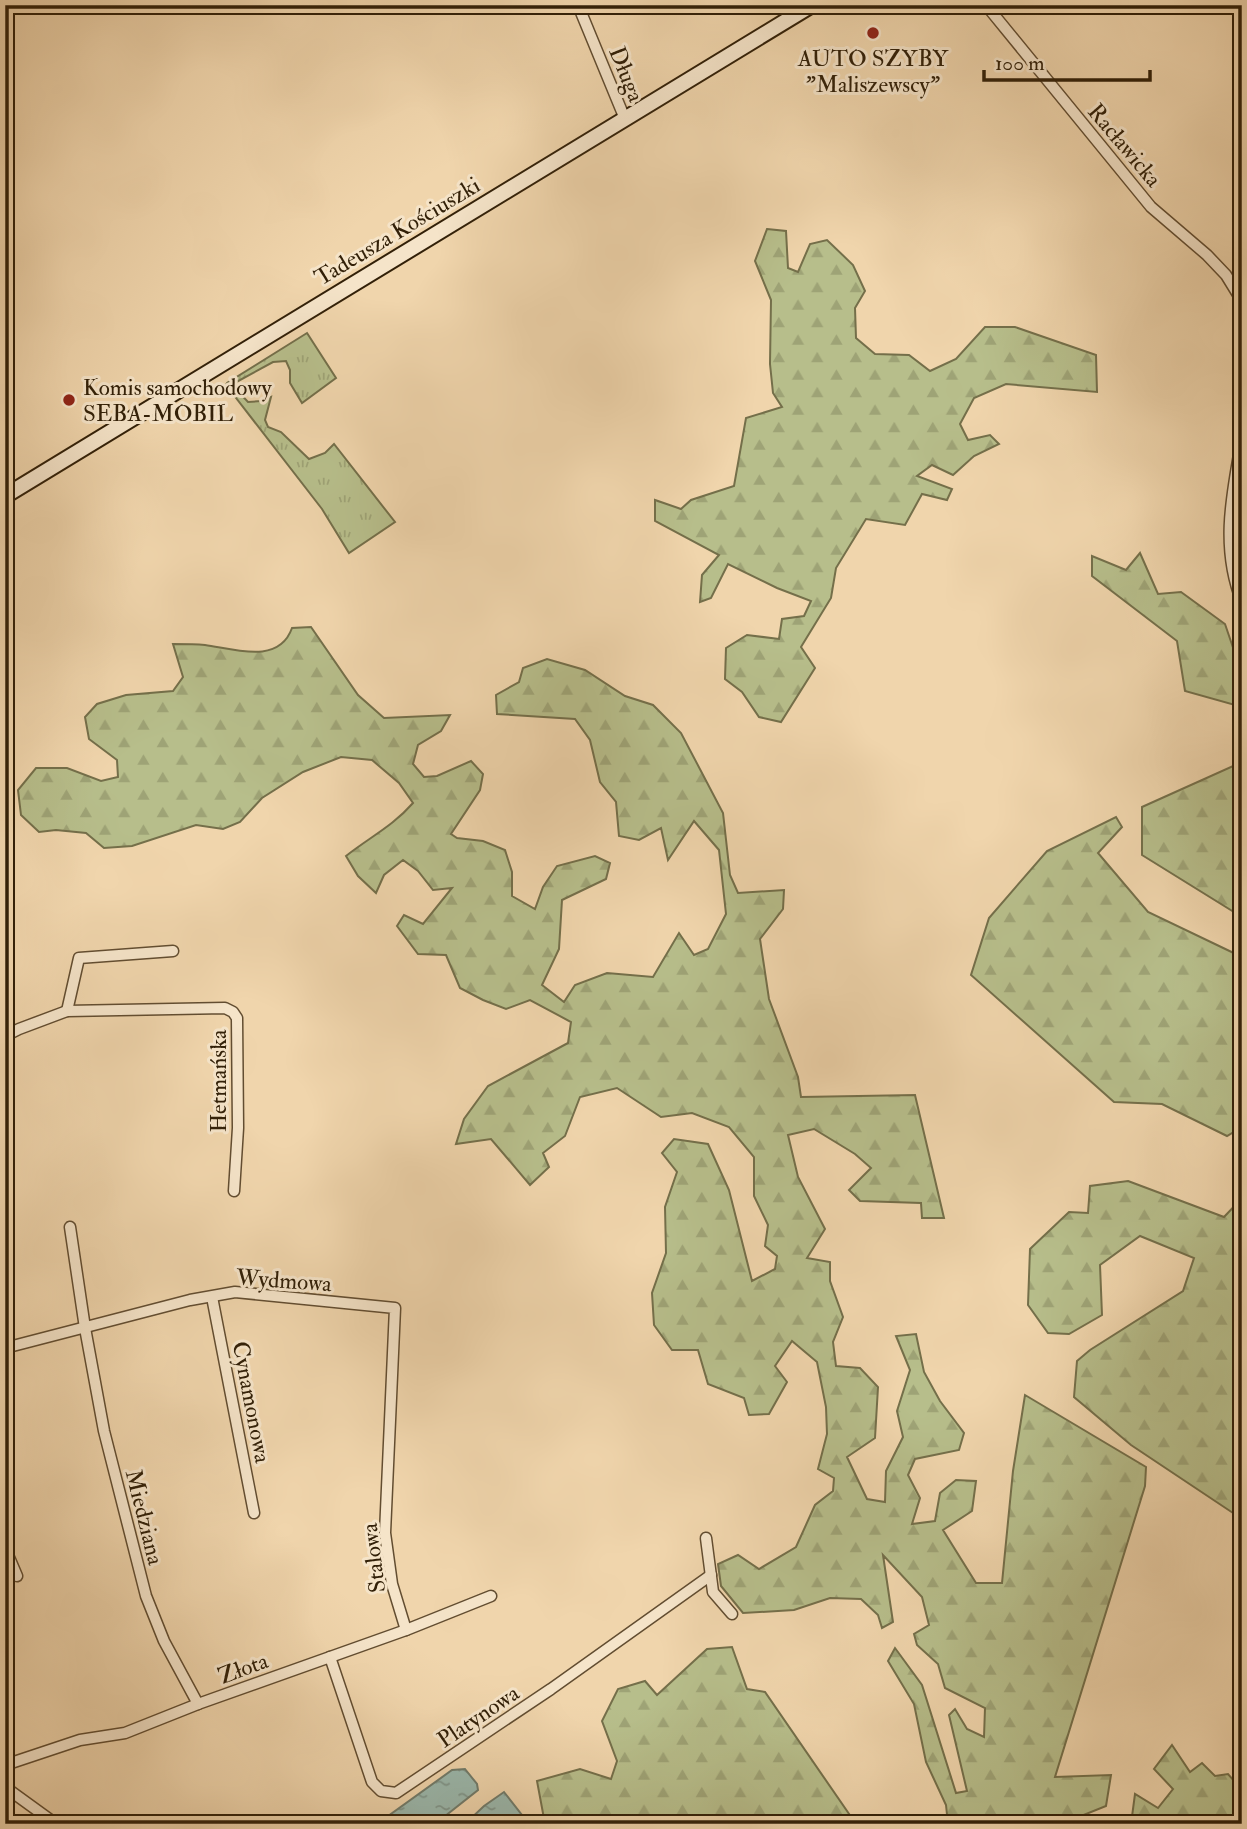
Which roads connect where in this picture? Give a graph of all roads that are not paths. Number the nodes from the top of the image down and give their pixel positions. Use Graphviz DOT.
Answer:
graph roads {
  1 [pos="578,5"];
  2 [pos="812,5"];
  3 [pos="986,5"];
  4 [pos="625,119"];
  5 [pos="1242,301"];
  6 [pos="1242,438"];
  7 [pos="5,496"];
  8 [pos="1242,602"];
  9 [pos="173,951"];
  10 [pos="67,1011"];
  11 [pos="5,1036"];
  12 [pos="234,1191"];
  13 [pos="70,1227"];
  14 [pos="212,1297"];
  15 [pos="85,1328"];
  16 [pos="5,1348"];
  17 [pos="389,1480"];
  18 [pos="254,1513"];
  19 [pos="706,1538"];
  20 [pos="5,1548"];
  21 [pos="711,1575"];
  22 [pos="17,1576"];
  23 [pos="491,1596"];
  24 [pos="732,1614"];
  25 [pos="406,1630"];
  26 [pos="330,1657"];
  27 [pos="198,1704"];
  28 [pos="5,1765"];
  29 [pos="5,1787"];
  30 [pos="56,1824"];
  1 -- 4 [label="street, Długa"];
  2 -- 4 [label="main road, Tadeusza Kościuszki"];
  3 -- 5 [label="street, Racławicka"];
  4 -- 7 [label="main road, Tadeusza Kościuszki"];
  6 -- 8 [label="street"];
  9 -- 10 [label="street"];
  10 -- 11 [label="street"];
  10 -- 12 [label="street, Hetmańska"];
  13 -- 15 [label="street, Miedziana"];
  14 -- 15 [label="street, Wydmowa"];
  14 -- 17 [label="street, Wydmowa"];
  14 -- 18 [label="street, Cynamonowa"];
  15 -- 16 [label="street, Wydmowa"];
  15 -- 27 [label="street, Miedziana"];
  17 -- 25 [label="street, Stalowa"];
  19 -- 21 [label="street"];
  20 -- 22 [label="street"];
  21 -- 24 [label="street"];
  21 -- 26 [label="street, Platynowa"];
  23 -- 25 [label="street, Złota"];
  25 -- 26 [label="street, Złota"];
  26 -- 27 [label="street, Złota"];
  27 -- 28 [label="street, Złota"];
  29 -- 30 [label="street"];
}
